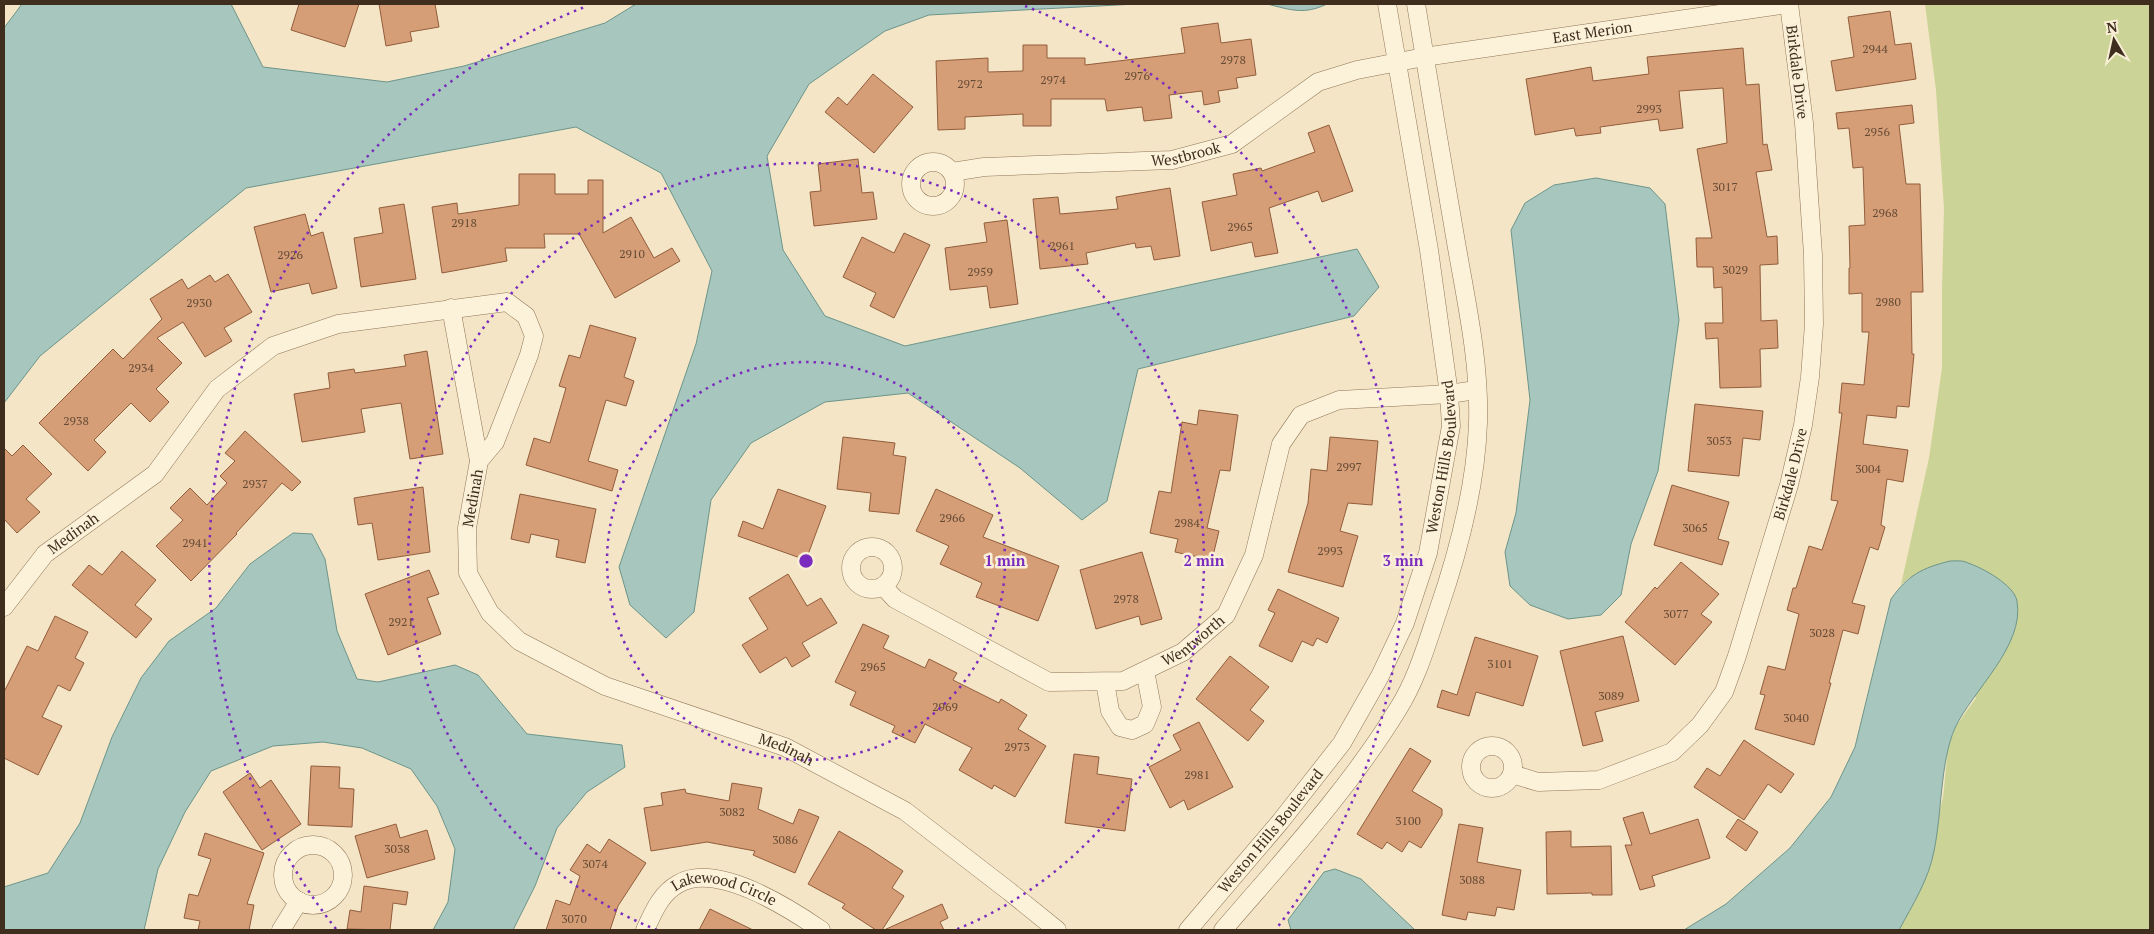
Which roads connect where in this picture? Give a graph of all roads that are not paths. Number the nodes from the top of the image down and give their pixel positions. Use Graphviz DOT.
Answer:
graph roads {
  1 [pos="1387,4"];
  2 [pos="1416,4"];
  3 [pos="1788,4"];
  4 [pos="1424,57"];
  5 [pos="1397,62"];
  6 [pos="952,172"];
  7 [pos="451,308"];
  8 [pos="1476,390"];
  9 [pos="1449,394"];
  10 [pos="480,461"];
  11 [pos="883,586"];
  12 [pos="4,607"];
  13 [pos="1145,671"];
  14 [pos="1105,682"];
  15 [pos="1512,774"];
  16 [pos="298,901"];
  17 [pos="281,930"];
  18 [pos="645,930"];
  19 [pos="821,930"];
  20 [pos="1057,930"];
  21 [pos="1188,930"];
  22 [pos="1223,930"];
  1 -- 5 [label="street, Weston Hills Boulevard"];
  2 -- 4 [label="street, Weston Hills Boulevard"];
  3 -- 4 [label="street, East Merion"];
  3 -- 15 [label="street, Birkdale Drive"];
  4 -- 5 [label="street, East Merion"];
  4 -- 8 [label="street, Weston Hills Boulevard"];
  5 -- 6 [label="street, Westbrook"];
  5 -- 9 [label="street, Weston Hills Boulevard"];
  7 -- 10 [label="street"];
  7 -- 10 [label="street, Medinah"];
  7 -- 12 [label="street, Medinah"];
  8 -- 9 [label="street, Wentworth"];
  8 -- 22 [label="street, Weston Hills Boulevard"];
  9 -- 13 [label="street, Wentworth"];
  9 -- 21 [label="street, Weston Hills Boulevard"];
  10 -- 20 [label="street, Medinah"];
  11 -- 14 [label="street, Wentworth"];
  13 -- 14 [label="street, Wentworth"];
  13 -- 14 [label="street"];
  16 -- 17 [label="street"];
  18 -- 19 [label="street, Lakewood Circle"];
}
